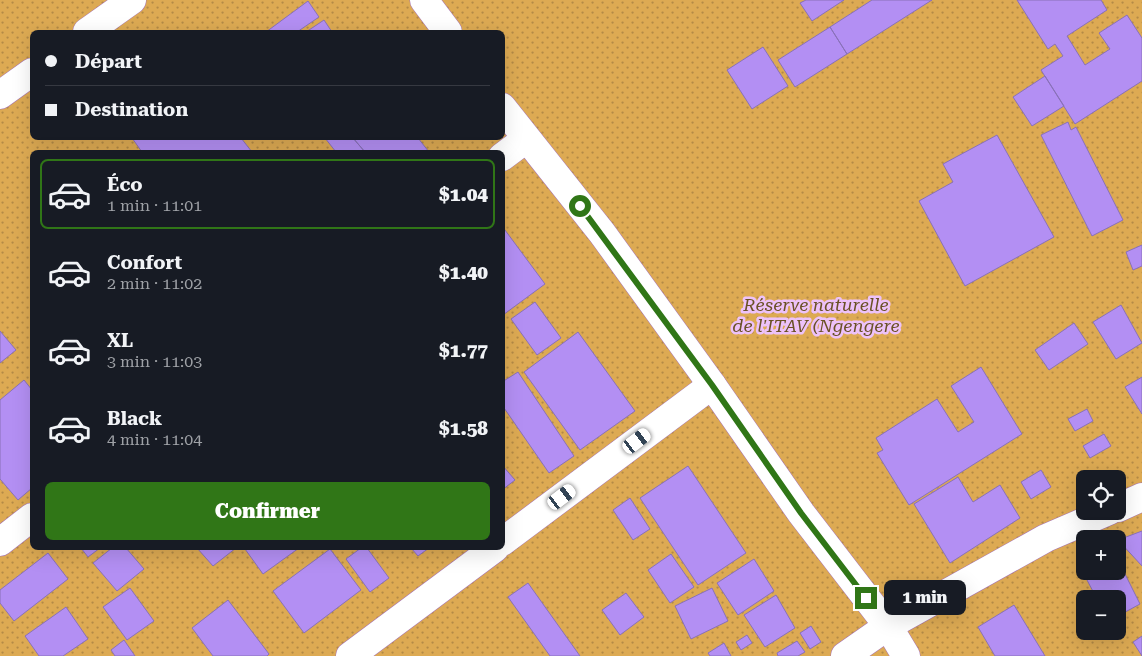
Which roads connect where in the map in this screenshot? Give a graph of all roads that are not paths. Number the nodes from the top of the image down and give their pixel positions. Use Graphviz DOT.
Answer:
graph roads {
  1 [pos="132,0"];
  2 [pos="424,0"];
  3 [pos="90,30"];
  4 [pos="446,30"];
  5 [pos="30,73"];
  6 [pos="0,95"];
  7 [pos="505,111"];
  8 [pos="526,139"];
  9 [pos="505,155"];
  10 [pos="712,385"];
  11 [pos="1142,498"];
  12 [pos="1126,505"];
  13 [pos="30,519"];
  14 [pos="1088,520"];
  15 [pos="505,540"];
  16 [pos="0,542"];
  17 [pos="492,550"];
  18 [pos="888,626"];
  19 [pos="350,656"];
  20 [pos="845,656"];
  21 [pos="906,656"];
  1 -- 3 [label="main road"];
  2 -- 4 [label="main road"];
  5 -- 6 [label="main road"];
  7 -- 8 [label="main road"];
  8 -- 9 [label="main road"];
  8 -- 10 [label="main road"];
  10 -- 15 [label="main road"];
  10 -- 18 [label="main road"];
  11 -- 12 [label="main road"];
  13 -- 16 [label="main road"];
  14 -- 18 [label="main road"];
  17 -- 19 [label="main road"];
  18 -- 20 [label="main road"];
  18 -- 21 [label="main road"];
}
